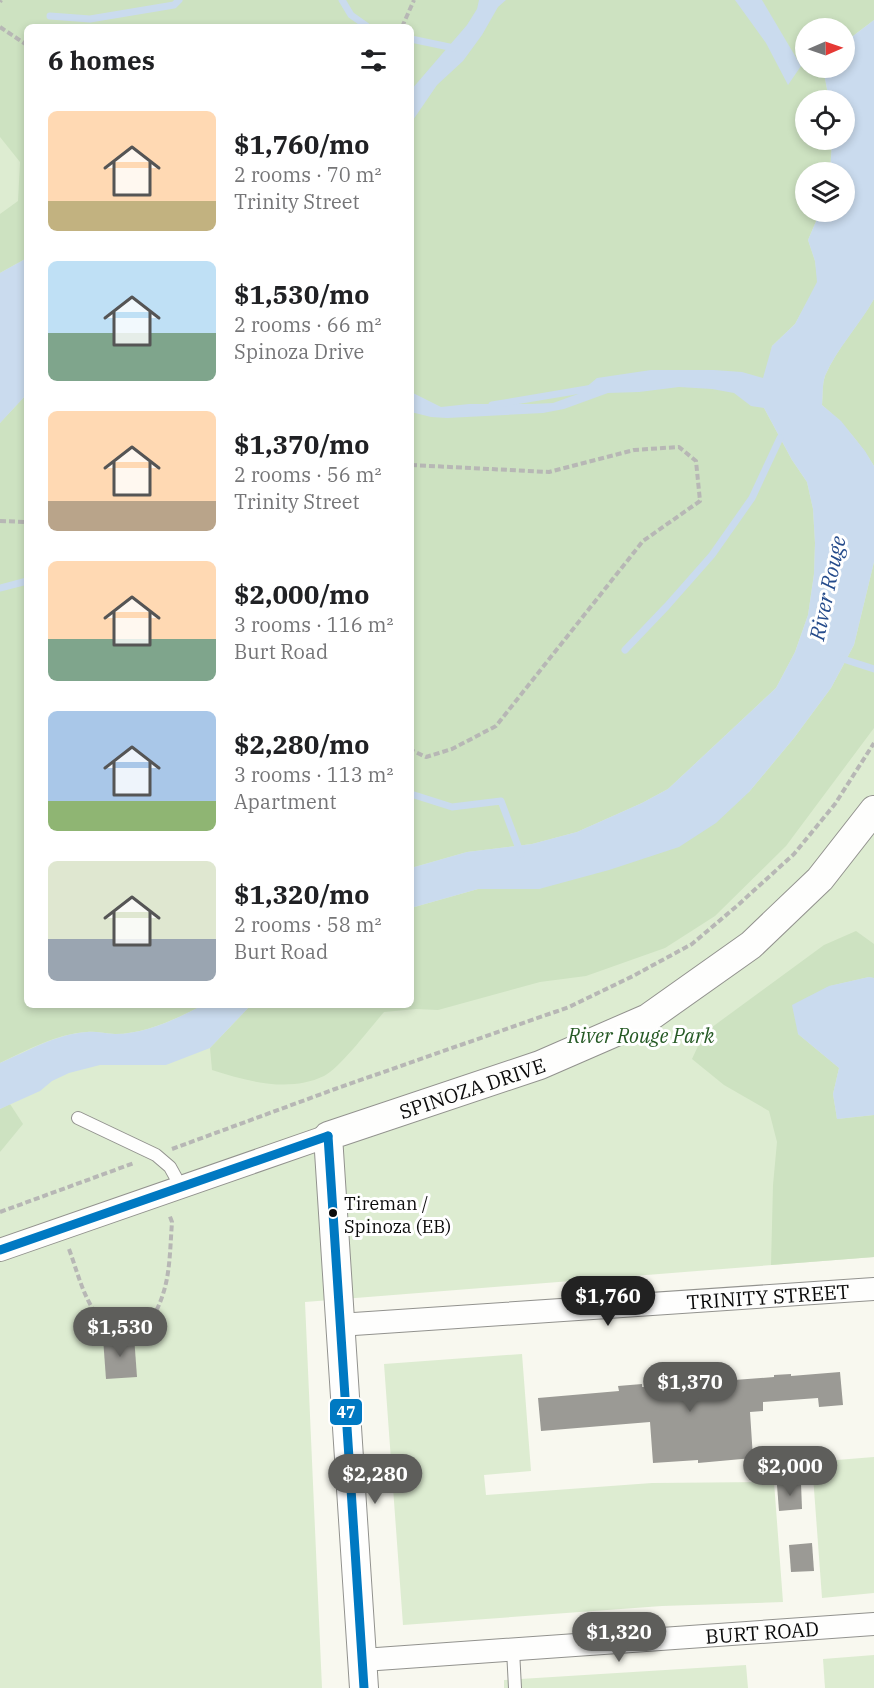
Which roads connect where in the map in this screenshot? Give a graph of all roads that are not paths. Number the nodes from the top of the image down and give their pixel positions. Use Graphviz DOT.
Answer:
graph roads {
  1 [pos="874,810"];
  2 [pos="78,1118"];
  3 [pos="328,1136"];
  4 [pos="172,1190"];
  5 [pos="0,1250"];
  6 [pos="874,1289"];
  7 [pos="339,1325"];
  8 [pos="874,1624"];
  9 [pos="513,1650"];
  10 [pos="363,1674"];
  11 [pos="515,1688"];
  1 -- 3 [label="street, SPINOZA DRIVE"];
  2 -- 4 [label="lane"];
  3 -- 4 [label="street, SPINOZA DRIVE"];
  3 -- 7 [label="street"];
  4 -- 5 [label="street, SPINOZA DRIVE"];
  6 -- 7 [label="street, TRINITY STREET"];
  7 -- 10 [label="street"];
  8 -- 9 [label="street, BURT ROAD"];
  9 -- 10 [label="street, BURT ROAD"];
  9 -- 11 [label="lane"];
}
